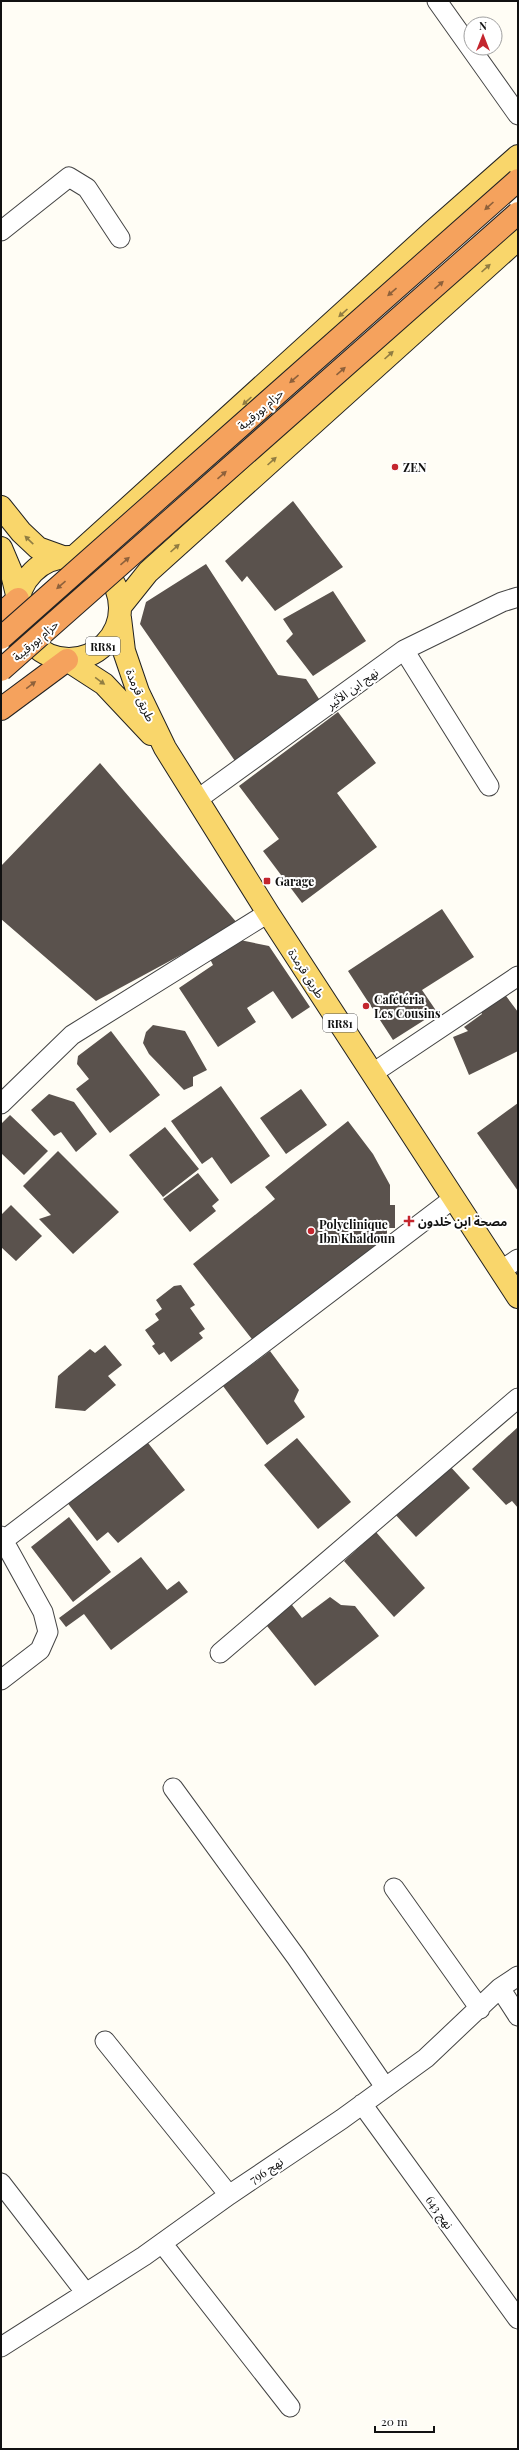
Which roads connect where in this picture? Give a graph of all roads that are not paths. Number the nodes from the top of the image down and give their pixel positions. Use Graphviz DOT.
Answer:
graph roads {
  1 [pos="437,1"];
  2 [pos="518,115"];
  3 [pos="518,156"];
  4 [pos="518,180"];
  5 [pos="518,213"];
  6 [pos="1,231"];
  7 [pos="432,232"];
  8 [pos="120,238"];
  9 [pos="518,239"];
  10 [pos="469,284"];
  11 [pos="1,507"];
  12 [pos="1,548"];
  13 [pos="68,557"];
  14 [pos="518,597"];
  15 [pos="18,599"];
  16 [pos="120,612"];
  17 [pos="1,614"];
  18 [pos="1,638"];
  19 [pos="404,650"];
  20 [pos="67,660"];
  21 [pos="1,670"];
  22 [pos="1,709"];
  23 [pos="164,748"];
  24 [pos="489,786"];
  25 [pos="198,799"];
  26 [pos="268,913"];
  27 [pos="518,976"];
  28 [pos="373,1073"];
  29 [pos="1,1104"];
  30 [pos="454,1198"];
  31 [pos="509,1265"];
  32 [pos="518,1298"];
  33 [pos="518,1398"];
  34 [pos="2,1538"];
  35 [pos="220,1653"];
  36 [pos="1,1680"];
  37 [pos="174,1788"];
  38 [pos="394,1888"];
  39 [pos="518,1976"];
  40 [pos="500,1988"];
  41 [pos="480,2009"];
  42 [pos="518,2016"];
  43 [pos="105,2040"];
  44 [pos="385,2087"];
  45 [pos="362,2104"];
  46 [pos="1,2183"];
  47 [pos="229,2194"];
  48 [pos="162,2243"];
  49 [pos="85,2292"];
  50 [pos="518,2319"];
  51 [pos="1,2347"];
  52 [pos="290,2407"];
  1 -- 2 [label="street"];
  3 -- 7 [label="main road, حزام بورقيبة"];
  4 -- 18 [label="highway, حزام بورقيبة, one-way, bridge"];
  21 -- 5 [label="highway, حزام بورقيبة, one-way, bridge"];
  6 -- 8 [label="street"];
  7 -- 10 [label="main road"];
  7 -- 13 [label="main road, حزام بورقيبة, one-way"];
  10 -- 9 [label="main road, one-way"];
  16 -- 10 [label="main road, one-way"];
  13 -- 11 [label="main road, RR81, one-way"];
  12 -- 15 [label="main road, RR81"];
  13 -- 15 [label="main road, RR81"];
  13 -- 16 [label="main road, RR81"];
  14 -- 19 [label="street, نهج ابن الأثير"];
  15 -- 17 [label="highway"];
  15 -- 20 [label="main road, RR81"];
  16 -- 20 [label="main road, RR81"];
  16 -- 23 [label="main road, طريق قرمدة / RR81"];
  19 -- 24 [label="street"];
  19 -- 25 [label="street, نهج ابن الأثير"];
  22 -- 20 [label="highway, one-way"];
  20 -- 23 [label="main road, طريق قرمدة / RR81, one-way"];
  23 -- 25 [label="main road, طريق قرمدة / RR81"];
  25 -- 26 [label="main road, طريق قرمدة / RR81"];
  26 -- 28 [label="main road, طريق قرمدة / RR81"];
  26 -- 29 [label="street"];
  27 -- 28 [label="street"];
  28 -- 30 [label="main road, طريق قرمدة / RR81"];
  30 -- 31 [label="main road, طريق قرمدة / RR81"];
  30 -- 34 [label="street"];
  31 -- 32 [label="main road, طريق قرمدة / RR81"];
  33 -- 35 [label="street"];
  34 -- 36 [label="street"];
  37 -- 44 [label="street"];
  38 -- 41 [label="street"];
  39 -- 40 [label="street, نهج 796"];
  40 -- 41 [label="street, نهج 796"];
  40 -- 42 [label="street"];
  41 -- 44 [label="street, نهج 796"];
  43 -- 47 [label="street"];
  44 -- 45 [label="street, نهج 796"];
  45 -- 47 [label="street, نهج 796"];
  45 -- 50 [label="street, نهج 643"];
  46 -- 49 [label="street"];
  47 -- 48 [label="street, نهج 796"];
  48 -- 49 [label="street, نهج 796"];
  48 -- 52 [label="street"];
  49 -- 51 [label="street, نهج 796"];
}
